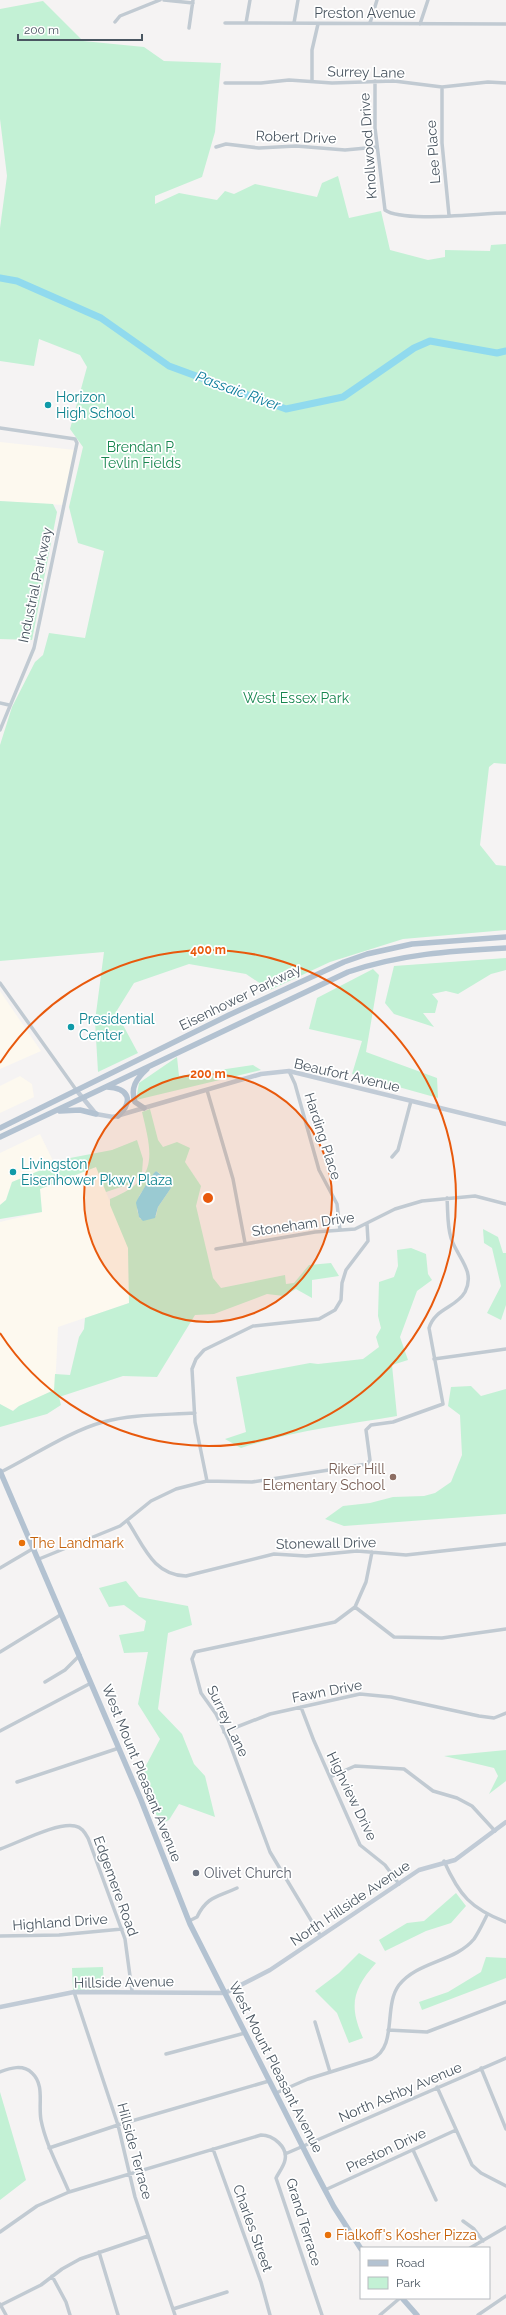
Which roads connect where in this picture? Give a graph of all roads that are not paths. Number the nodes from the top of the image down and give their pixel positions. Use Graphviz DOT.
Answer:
graph roads {
  1 [pos="160,0"];
  2 [pos="164,0"];
  3 [pos="250,0"];
  4 [pos="298,0"];
  5 [pos="377,0"];
  6 [pos="428,0"];
  7 [pos="193,2"];
  8 [pos="115,22"];
  9 [pos="225,23"];
  10 [pos="246,23"];
  11 [pos="294,23"];
  12 [pos="370,23"];
  13 [pos="318,24"];
  14 [pos="420,24"];
  15 [pos="506,24"];
  16 [pos="189,28"];
  17 [pos="312,81"];
  18 [pos="375,81"];
  19 [pos="225,83"];
  20 [pos="506,83"];
  21 [pos="442,87"];
  22 [pos="216,146"];
  23 [pos="377,147"];
  24 [pos="506,214"];
  25 [pos="449,216"];
  26 [pos="0,428"];
  27 [pos="0,703"];
  28 [pos="9,705"];
  29 [pos="0,730"];
  30 [pos="506,937"];
  31 [pos="506,948"];
  32 [pos="0,983"];
  33 [pos="151,1066"];
  34 [pos="289,1071"];
  35 [pos="106,1087"];
  36 [pos="207,1090"];
  37 [pos="77,1091"];
  38 [pos="82,1098"];
  39 [pos="411,1101"];
  40 [pos="144,1108"];
  41 [pos="56,1111"];
  42 [pos="96,1114"];
  43 [pos="118,1116"];
  44 [pos="506,1124"];
  45 [pos="0,1128"];
  46 [pos="0,1137"];
  47 [pos="392,1157"];
  48 [pos="447,1198"];
  49 [pos="506,1204"];
  50 [pos="367,1224"];
  51 [pos="340,1230"];
  52 [pos="245,1243"];
  53 [pos="216,1249"];
  54 [pos="506,1349"];
  55 [pos="434,1359"];
  56 [pos="194,1413"];
  57 [pos="0,1472"];
  58 [pos="208,1481"];
  59 [pos="128,1522"];
  60 [pos="506,1544"];
  61 [pos="34,1548"];
  62 [pos="372,1552"];
  63 [pos="38,1559"];
  64 [pos="0,1568"];
  65 [pos="354,1607"];
  66 [pos="62,1614"];
  67 [pos="506,1630"];
  68 [pos="0,1652"];
  69 [pos="80,1655"];
  70 [pos="45,1682"];
  71 [pos="91,1683"];
  72 [pos="301,1707"];
  73 [pos="506,1713"];
  74 [pos="0,1731"];
  75 [pos="224,1732"];
  76 [pos="119,1748"];
  77 [pos="330,1777"];
  78 [pos="17,1782"];
  79 [pos="506,1822"];
  80 [pos="495,1831"];
  81 [pos="0,1849"];
  82 [pos="444,1861"];
  83 [pos="399,1884"];
  84 [pos="237,1888"];
  85 [pos="487,1915"];
  86 [pos="189,1921"];
  87 [pos="506,1922"];
  88 [pos="122,1929"];
  89 [pos="320,1935"];
  90 [pos="0,1936"];
  91 [pos="132,1991"];
  92 [pos="74,1992"];
  93 [pos="225,1993"];
  94 [pos="506,2002"];
  95 [pos="0,2007"];
  96 [pos="316,2022"];
  97 [pos="388,2030"];
  98 [pos="245,2033"];
  99 [pos="166,2054"];
  100 [pos="506,2058"];
  101 [pos="481,2068"];
  102 [pos="0,2072"];
  103 [pos="330,2072"];
  104 [pos="269,2081"];
  105 [pos="437,2087"];
  106 [pos="276,2094"];
  107 [pos="118,2125"];
  108 [pos="506,2129"];
  109 [pos="456,2130"];
  110 [pos="302,2146"];
  111 [pos="49,2148"];
  112 [pos="213,2149"];
  113 [pos="413,2150"];
  114 [pos="285,2154"];
  115 [pos="129,2174"];
  116 [pos="505,2184"];
  117 [pos="325,2190"];
  118 [pos="69,2192"];
  119 [pos="436,2200"];
  120 [pos="464,2221"];
  121 [pos="506,2227"];
  122 [pos="0,2232"];
  123 [pos="148,2236"];
  124 [pos="483,2241"];
  125 [pos="360,2247"];
  126 [pos="472,2247"];
  127 [pos="99,2252"];
  128 [pos="52,2276"];
  129 [pos="227,2292"];
  130 [pos="506,2296"];
  131 [pos="400,2299"];
  132 [pos="402,2299"];
  133 [pos="0,2304"];
  134 [pos="173,2309"];
  135 [pos="6,2315"];
  136 [pos="70,2315"];
  137 [pos="118,2315"];
  138 [pos="175,2315"];
  139 [pos="270,2315"];
  140 [pos="322,2315"];
  141 [pos="380,2315"];
  142 [pos="416,2315"];
  143 [pos="478,2315"];
  1 -- 8 [label="street"];
  2 -- 7 [label="street"];
  3 -- 10 [label="street"];
  4 -- 11 [label="street"];
  5 -- 12 [label="street"];
  6 -- 14 [label="street"];
  7 -- 16 [label="street"];
  9 -- 10 [label="street, Preston Avenue"];
  10 -- 11 [label="street, Preston Avenue"];
  11 -- 13 [label="street, Preston Avenue"];
  12 -- 13 [label="street, Preston Avenue"];
  12 -- 14 [label="street, Preston Avenue"];
  13 -- 17 [label="street"];
  14 -- 15 [label="street, Preston Avenue"];
  17 -- 18 [label="street, Surrey Lane"];
  17 -- 19 [label="street, Surrey Lane"];
  18 -- 21 [label="street, Surrey Lane"];
  18 -- 23 [label="street, Knollwood Drive"];
  20 -- 21 [label="street, Surrey Lane"];
  21 -- 25 [label="street, Lee Place"];
  22 -- 23 [label="street, Robert Drive"];
  23 -- 25 [label="street, Knollwood Drive"];
  24 -- 25 [label="street"];
  26 -- 28 [label="street, Industrial Parkway"];
  27 -- 28 [label="street"];
  28 -- 29 [label="street, Industrial Parkway"];
  30 -- 37 [label="main road, Eisenhower Parkway"];
  31 -- 33 [label="main road, Eisenhower Parkway"];
  32 -- 37 [label="street"];
  33 -- 35 [label="main road, Eisenhower Parkway"];
  33 -- 40 [label="main road"];
  34 -- 36 [label="street, Beaufort Avenue"];
  34 -- 39 [label="street, Beaufort Avenue"];
  34 -- 51 [label="street, Harding Place"];
  35 -- 38 [label="main road, Eisenhower Parkway"];
  35 -- 43 [label="main road"];
  36 -- 40 [label="street, Beaufort Avenue"];
  36 -- 52 [label="street"];
  37 -- 38 [label="street"];
  37 -- 45 [label="main road, Eisenhower Parkway"];
  38 -- 41 [label="main road, Eisenhower Parkway"];
  38 -- 42 [label="street"];
  39 -- 44 [label="street, Beaufort Avenue"];
  39 -- 47 [label="street"];
  40 -- 43 [label="street, Beaufort Avenue"];
  41 -- 42 [label="main road"];
  41 -- 46 [label="main road, Eisenhower Parkway"];
  42 -- 43 [label="street, Beaufort Avenue"];
  48 -- 49 [label="street, Stoneham Drive"];
  48 -- 50 [label="street, Stoneham Drive"];
  48 -- 55 [label="street"];
  50 -- 51 [label="street, Stoneham Drive"];
  50 -- 56 [label="street"];
  51 -- 52 [label="street, Stoneham Drive"];
  52 -- 53 [label="street, Stoneham Drive"];
  54 -- 55 [label="street"];
  55 -- 58 [label="street"];
  56 -- 57 [label="street"];
  56 -- 58 [label="street"];
  57 -- 61 [label="main road, West Mount Pleasant Avenue"];
  58 -- 59 [label="street"];
  59 -- 62 [label="street, Stonewall Drive"];
  59 -- 63 [label="street"];
  60 -- 62 [label="street, Stonewall Drive"];
  61 -- 63 [label="main road, West Mount Pleasant Avenue"];
  61 -- 64 [label="street"];
  62 -- 65 [label="street, Surrey Lane"];
  63 -- 66 [label="main road, West Mount Pleasant Avenue"];
  65 -- 67 [label="street"];
  65 -- 75 [label="street, Surrey Lane"];
  66 -- 68 [label="street"];
  66 -- 69 [label="main road, West Mount Pleasant Avenue"];
  69 -- 70 [label="street"];
  69 -- 71 [label="main road, West Mount Pleasant Avenue"];
  71 -- 74 [label="street"];
  71 -- 76 [label="main road, West Mount Pleasant Avenue"];
  72 -- 73 [label="street, Fawn Drive"];
  72 -- 75 [label="street, Fawn Drive"];
  72 -- 77 [label="street, Highview Drive"];
  75 -- 89 [label="street, Surrey Lane"];
  76 -- 78 [label="street"];
  76 -- 86 [label="main road, West Mount Pleasant Avenue"];
  77 -- 80 [label="street"];
  77 -- 83 [label="street, Highview Drive"];
  79 -- 80 [label="street, North Hillside Avenue"];
  80 -- 82 [label="street, North Hillside Avenue"];
  81 -- 88 [label="street, Edgemere Road"];
  82 -- 83 [label="street, North Hillside Avenue"];
  82 -- 85 [label="street"];
  83 -- 89 [label="street, North Hillside Avenue"];
  84 -- 86 [label="street"];
  85 -- 87 [label="street"];
  85 -- 97 [label="street"];
  86 -- 93 [label="main road, West Mount Pleasant Avenue"];
  88 -- 90 [label="street, Highland Drive"];
  88 -- 91 [label="street, Edgemere Road"];
  89 -- 93 [label="street, North Hillside Avenue"];
  91 -- 92 [label="street, Hillside Avenue"];
  91 -- 93 [label="street, Hillside Avenue"];
  92 -- 95 [label="street, Hillside Avenue"];
  92 -- 107 [label="street, Hillside Terrace"];
  93 -- 98 [label="main road, West Mount Pleasant Avenue"];
  94 -- 97 [label="street"];
  96 -- 103 [label="street"];
  97 -- 103 [label="street"];
  98 -- 99 [label="street"];
  98 -- 104 [label="main road, West Mount Pleasant Avenue"];
  100 -- 101 [label="street, North Ashby Avenue"];
  101 -- 105 [label="street, North Ashby Avenue"];
  101 -- 108 [label="street"];
  102 -- 111 [label="street"];
  103 -- 106 [label="street"];
  104 -- 106 [label="main road, West Mount Pleasant Avenue"];
  104 -- 107 [label="street"];
  105 -- 109 [label="street"];
  105 -- 110 [label="street, North Ashby Avenue"];
  106 -- 110 [label="main road, West Mount Pleasant Avenue"];
  107 -- 111 [label="street"];
  107 -- 115 [label="street, Hillside Terrace"];
  109 -- 113 [label="street, Preston Drive"];
  109 -- 116 [label="street"];
  110 -- 114 [label="street"];
  110 -- 117 [label="main road, West Mount Pleasant Avenue"];
  111 -- 118 [label="street"];
  112 -- 114 [label="street"];
  112 -- 115 [label="street"];
  112 -- 139 [label="street, Charles Street"];
  113 -- 117 [label="street, Preston Drive"];
  113 -- 119 [label="street"];
  114 -- 140 [label="street, Grand Terrace"];
  115 -- 118 [label="street"];
  115 -- 123 [label="street, Hillside Terrace"];
  117 -- 125 [label="main road, West Mount Pleasant Avenue"];
  118 -- 122 [label="street"];
  120 -- 124 [label="street"];
  121 -- 124 [label="street"];
  123 -- 127 [label="street"];
  123 -- 134 [label="street, Hillside Terrace"];
  124 -- 126 [label="street"];
  127 -- 128 [label="street"];
  127 -- 137 [label="street"];
  128 -- 133 [label="street"];
  128 -- 136 [label="street"];
  129 -- 134 [label="street"];
  130 -- 143 [label="street"];
  131 -- 141 [label="street"];
  132 -- 142 [label="main road"];
  133 -- 135 [label="street"];
  134 -- 138 [label="street, Hillside Terrace"];
}
